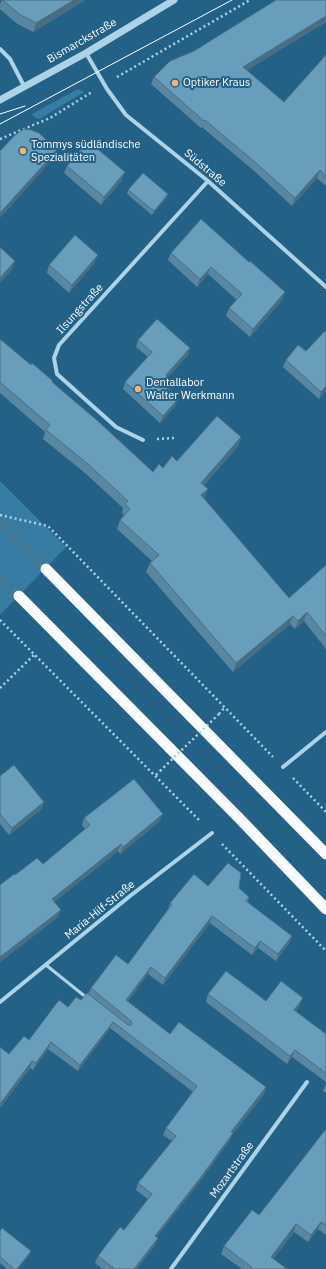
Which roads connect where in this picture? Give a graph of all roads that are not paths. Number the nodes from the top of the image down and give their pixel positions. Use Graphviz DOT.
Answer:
graph roads {
  1 [pos="174,0"];
  2 [pos="0,49"];
  3 [pos="86,53"];
  4 [pos="24,86"];
  5 [pos="0,100"];
  6 [pos="208,181"];
  7 [pos="326,287"];
  8 [pos="143,440"];
  9 [pos="46,569"];
  10 [pos="19,596"];
  11 [pos="326,732"];
  12 [pos="282,767"];
  13 [pos="212,833"];
  14 [pos="326,854"];
  15 [pos="326,909"];
  16 [pos="46,965"];
  17 [pos="89,1000"];
  18 [pos="0,1002"];
  19 [pos="307,1082"];
  20 [pos="171,1269"];
  1 -- 3 [label="street, Bismarckstraße"];
  2 -- 4 [label="street"];
  3 -- 4 [label="street, Bismarckstraße"];
  3 -- 6 [label="street, Südstraße"];
  4 -- 5 [label="street, Bismarckstraße"];
  6 -- 7 [label="street, Südstraße"];
  6 -- 8 [label="street, Ilsungstraße"];
  9 -- 14 [label="highway"];
  10 -- 15 [label="highway"];
  11 -- 12 [label="street"];
  13 -- 16 [label="street, Maria-Hilf-Straße"];
  16 -- 17 [label="lane"];
  16 -- 18 [label="street, Maria-Hilf-Straße"];
  19 -- 20 [label="street, Mozartstraße"];
}
